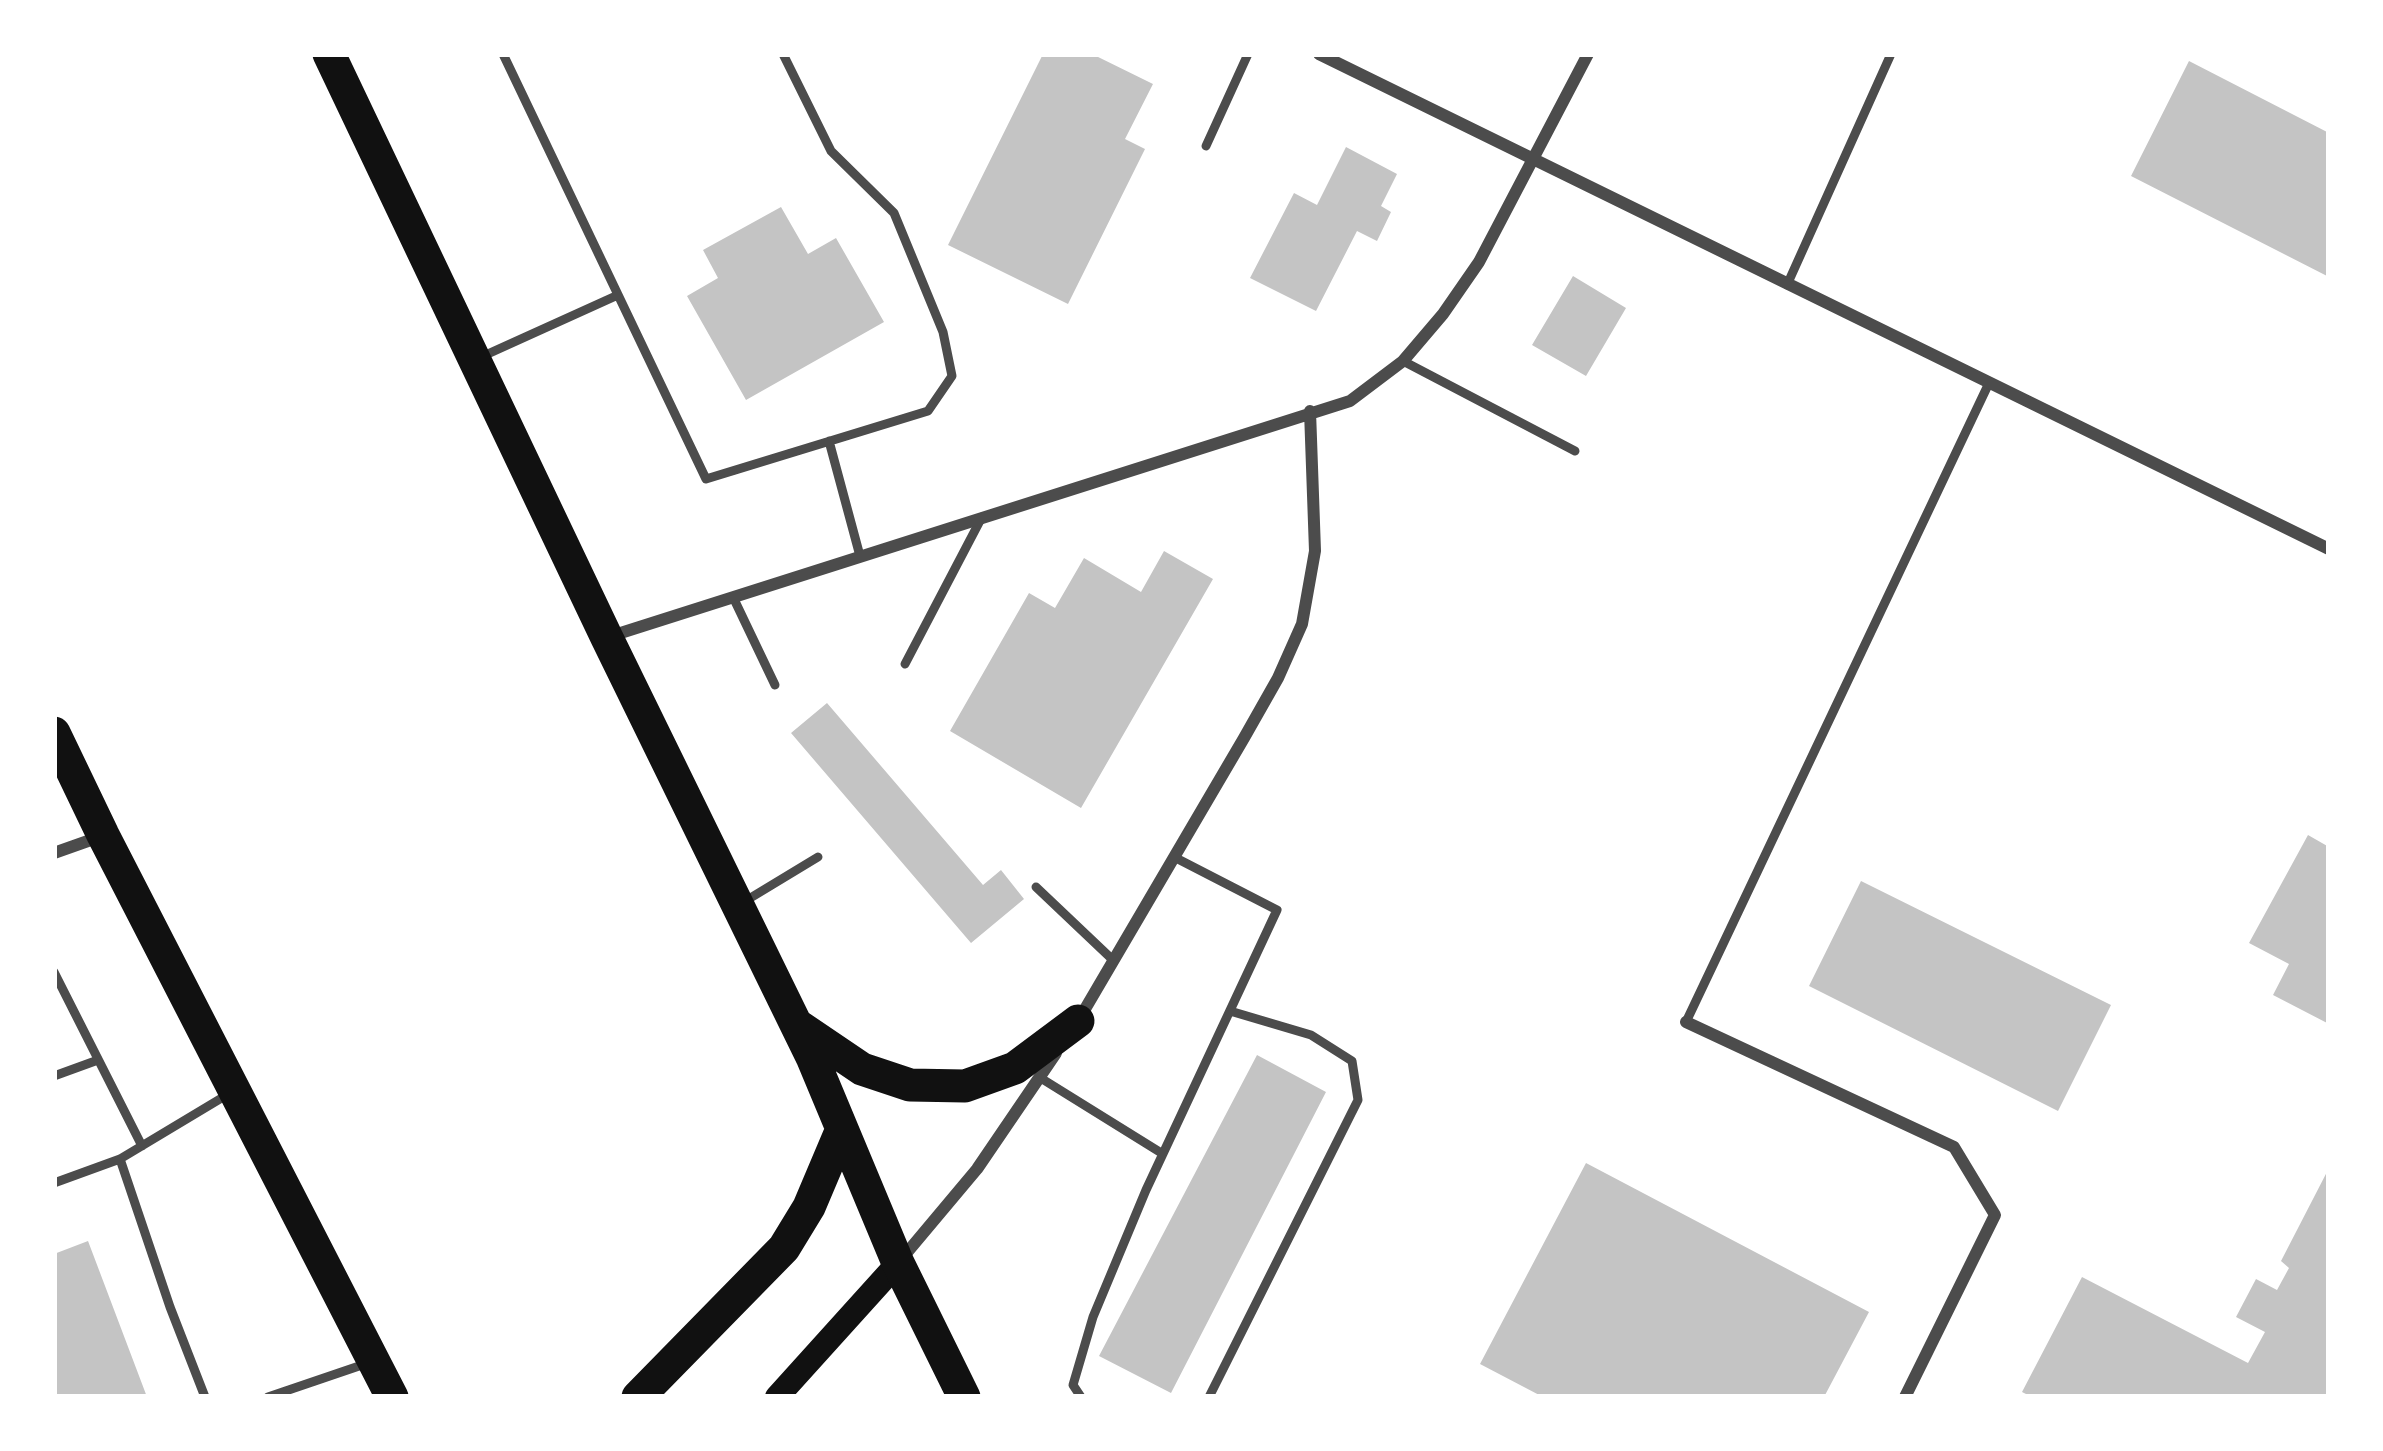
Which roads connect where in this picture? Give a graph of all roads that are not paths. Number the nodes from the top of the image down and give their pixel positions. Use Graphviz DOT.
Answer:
graph roads {
  1 [pos="329,54"];
  2 [pos="503,54"];
  3 [pos="783,54"];
  4 [pos="1248,54"];
  5 [pos="1319,54"];
  6 [pos="1588,54"];
  7 [pos="1892,54"];
  8 [pos="1206,146"];
  9 [pos="1534,162"];
  10 [pos="1786,286"];
  11 [pos="618,295"];
  12 [pos="475,360"];
  13 [pos="1402,361"];
  14 [pos="1988,383"];
  15 [pos="1310,411"];
  16 [pos="829,441"];
  17 [pos="1575,452"];
  18 [pos="982,517"];
  19 [pos="2329,549"];
  20 [pos="860,556"];
  21 [pos="733,597"];
  22 [pos="607,638"];
  23 [pos="905,664"];
  24 [pos="775,685"];
  25 [pos="54,733"];
  26 [pos="103,835"];
  27 [pos="54,853"];
  28 [pos="818,856"];
  29 [pos="1174,857"];
  30 [pos="1036,886"];
  31 [pos="738,906"];
  32 [pos="1114,961"];
  33 [pos="54,972"];
  34 [pos="1230,1011"];
  35 [pos="1078,1021"];
  36 [pos="1686,1022"];
  37 [pos="797,1025"];
  38 [pos="98,1060"];
  39 [pos="54,1076"];
  40 [pos="1040,1077"];
  41 [pos="234,1090"];
  42 [pos="842,1129"];
  43 [pos="142,1146"];
  44 [pos="1163,1154"];
  45 [pos="120,1160"];
  46 [pos="54,1183"];
  47 [pos="898,1263"];
  48 [pos="373,1361"];
  49 [pos="205,1397"];
  50 [pos="268,1397"];
  51 [pos="392,1397"];
  52 [pos="638,1397"];
  53 [pos="777,1397"];
  54 [pos="964,1397"];
  55 [pos="1081,1397"];
  56 [pos="1210,1397"];
  57 [pos="1905,1397"];
  1 -- 12 [label="highway"];
  2 -- 11 [label="lane"];
  3 -- 16 [label="lane"];
  4 -- 8 [label="lane"];
  5 -- 9 [label="street"];
  6 -- 9 [label="street"];
  7 -- 10 [label="lane"];
  9 -- 10 [label="street"];
  9 -- 13 [label="street"];
  10 -- 14 [label="street"];
  11 -- 12 [label="lane"];
  11 -- 16 [label="lane"];
  12 -- 22 [label="highway"];
  13 -- 15 [label="street"];
  13 -- 17 [label="lane"];
  14 -- 19 [label="street"];
  14 -- 36 [label="lane"];
  15 -- 18 [label="street"];
  15 -- 29 [label="street"];
  16 -- 20 [label="lane"];
  18 -- 20 [label="street"];
  18 -- 23 [label="lane"];
  20 -- 21 [label="street"];
  21 -- 22 [label="street"];
  21 -- 24 [label="lane"];
  22 -- 31 [label="highway"];
  25 -- 26 [label="highway"];
  26 -- 27 [label="street"];
  26 -- 41 [label="highway"];
  28 -- 31 [label="lane"];
  29 -- 32 [label="street"];
  29 -- 34 [label="lane"];
  30 -- 32 [label="lane"];
  31 -- 37 [label="highway"];
  32 -- 35 [label="street"];
  33 -- 38 [label="lane"];
  34 -- 44 [label="lane"];
  34 -- 56 [label="lane"];
  35 -- 37 [label="highway"];
  35 -- 40 [label="street"];
  36 -- 57 [label="street"];
  37 -- 42 [label="highway"];
  38 -- 39 [label="lane"];
  38 -- 43 [label="lane"];
  40 -- 44 [label="lane"];
  40 -- 47 [label="street"];
  41 -- 43 [label="lane"];
  41 -- 48 [label="highway"];
  42 -- 47 [label="highway"];
  42 -- 52 [label="highway"];
  43 -- 45 [label="lane"];
  44 -- 55 [label="lane"];
  45 -- 46 [label="lane"];
  45 -- 49 [label="lane"];
  47 -- 53 [label="main road"];
  47 -- 54 [label="highway"];
  48 -- 50 [label="lane"];
  48 -- 51 [label="highway"];
}
